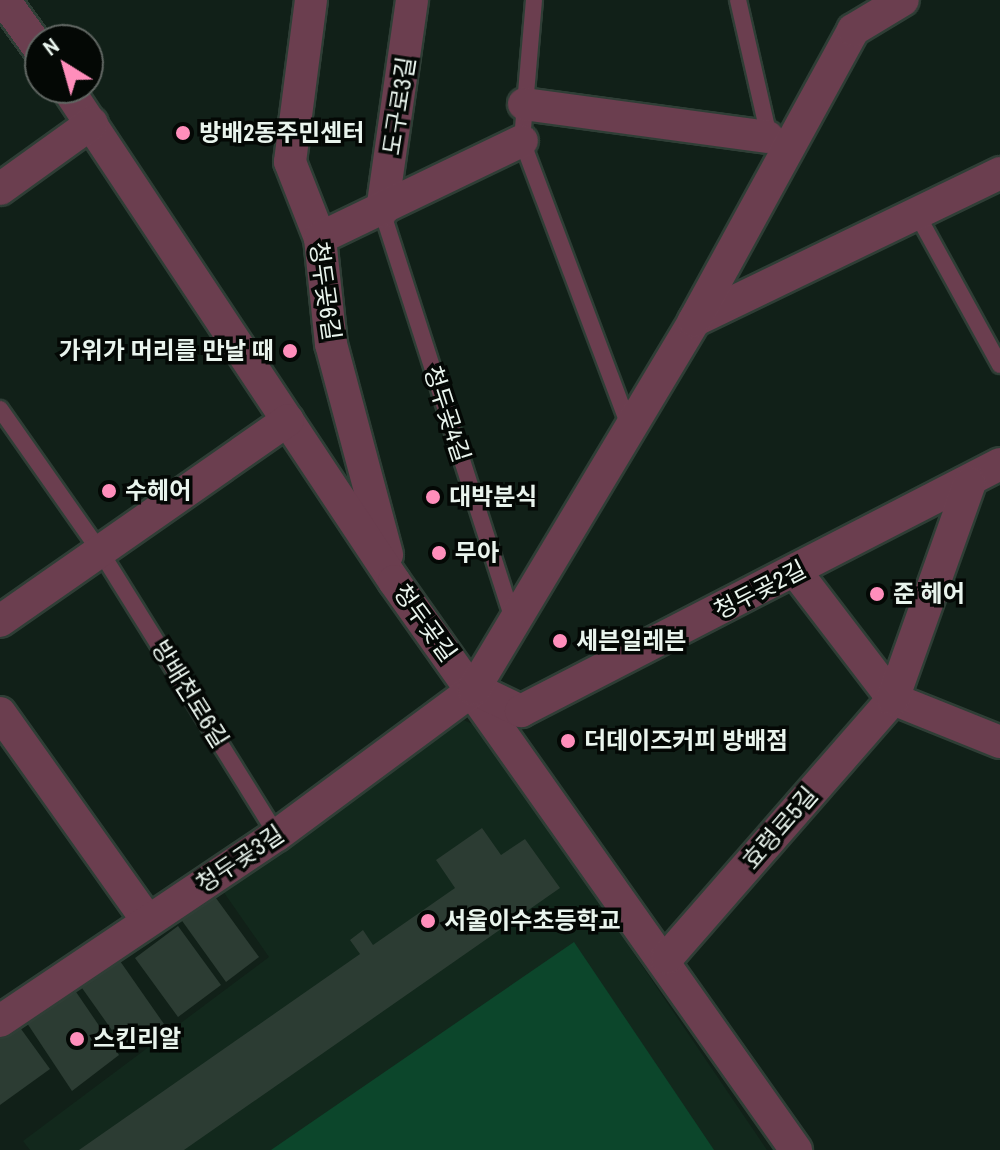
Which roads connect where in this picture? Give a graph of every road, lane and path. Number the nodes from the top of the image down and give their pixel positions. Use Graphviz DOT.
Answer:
graph roads {
  1 [pos="4,0"];
  2 [pos="311,0"];
  3 [pos="412,0"];
  4 [pos="534,0"];
  5 [pos="738,0"];
  6 [pos="903,0"];
  7 [pos="24,28"];
  8 [pos="78,104"];
  9 [pos="524,104"];
  10 [pos="92,123"];
  11 [pos="522,141"];
  12 [pos="773,151"];
  13 [pos="1000,173"];
  14 [pos="0,189"];
  15 [pos="382,211"];
  16 [pos="918,216"];
  17 [pos="320,238"];
  18 [pos="694,321"];
  19 [pos="1000,365"];
  20 [pos="0,409"];
  21 [pos="288,420"];
  22 [pos="628,423"];
  23 [pos="1000,464"];
  24 [pos="970,483"];
  25 [pos="102,554"];
  26 [pos="796,572"];
  27 [pos="394,581"];
  28 [pos="512,616"];
  29 [pos="0,621"];
  30 [pos="474,689"];
  31 [pos="893,699"];
  32 [pos="0,713"];
  33 [pos="1000,742"];
  34 [pos="277,835"];
  35 [pos="148,921"];
  36 [pos="667,958"];
  37 [pos="0,1021"];
  38 [pos="796,1150"];
  1 -- 7 [label="street"];
  2 -- 17 [label="street, 청두곶6길"];
  3 -- 15 [label="street, 도구로3길"];
  4 -- 9 [label="lane"];
  5 -- 12 [label="lane"];
  6 -- 12 [label="street"];
  8 -- 10 [label="street, 청두곶길"];
  9 -- 11 [label="lane"];
  9 -- 12 [label="street"];
  10 -- 14 [label="street"];
  10 -- 21 [label="street, 청두곶길"];
  11 -- 15 [label="street"];
  11 -- 22 [label="lane"];
  12 -- 18 [label="street"];
  13 -- 16 [label="street"];
  15 -- 17 [label="street"];
  15 -- 28 [label="lane, 청두곶4길"];
  16 -- 18 [label="street"];
  16 -- 19 [label="lane"];
  17 -- 27 [label="street, 청두곶6길"];
  18 -- 22 [label="street"];
  20 -- 25 [label="lane, 방배천로6길"];
  21 -- 25 [label="street"];
  21 -- 27 [label="street, 청두곶길"];
  22 -- 28 [label="street"];
  23 -- 24 [label="street, 청두곶2길"];
  24 -- 26 [label="street, 청두곶2길"];
  24 -- 31 [label="street, 효령로5길"];
  25 -- 29 [label="street"];
  25 -- 34 [label="lane, 방배천로6길"];
  26 -- 30 [label="street, 청두곶2길"];
  26 -- 31 [label="street"];
  27 -- 30 [label="street, 청두곶길"];
  28 -- 30 [label="street"];
  30 -- 34 [label="street, 청두곶3길"];
  30 -- 36 [label="street, 청두곶길"];
  31 -- 33 [label="street"];
  31 -- 36 [label="street, 효령로5길"];
  32 -- 35 [label="street"];
  34 -- 35 [label="street, 청두곶3길"];
  35 -- 37 [label="street, 청두곶3길"];
  36 -- 38 [label="street, 청두곶길"];
}
